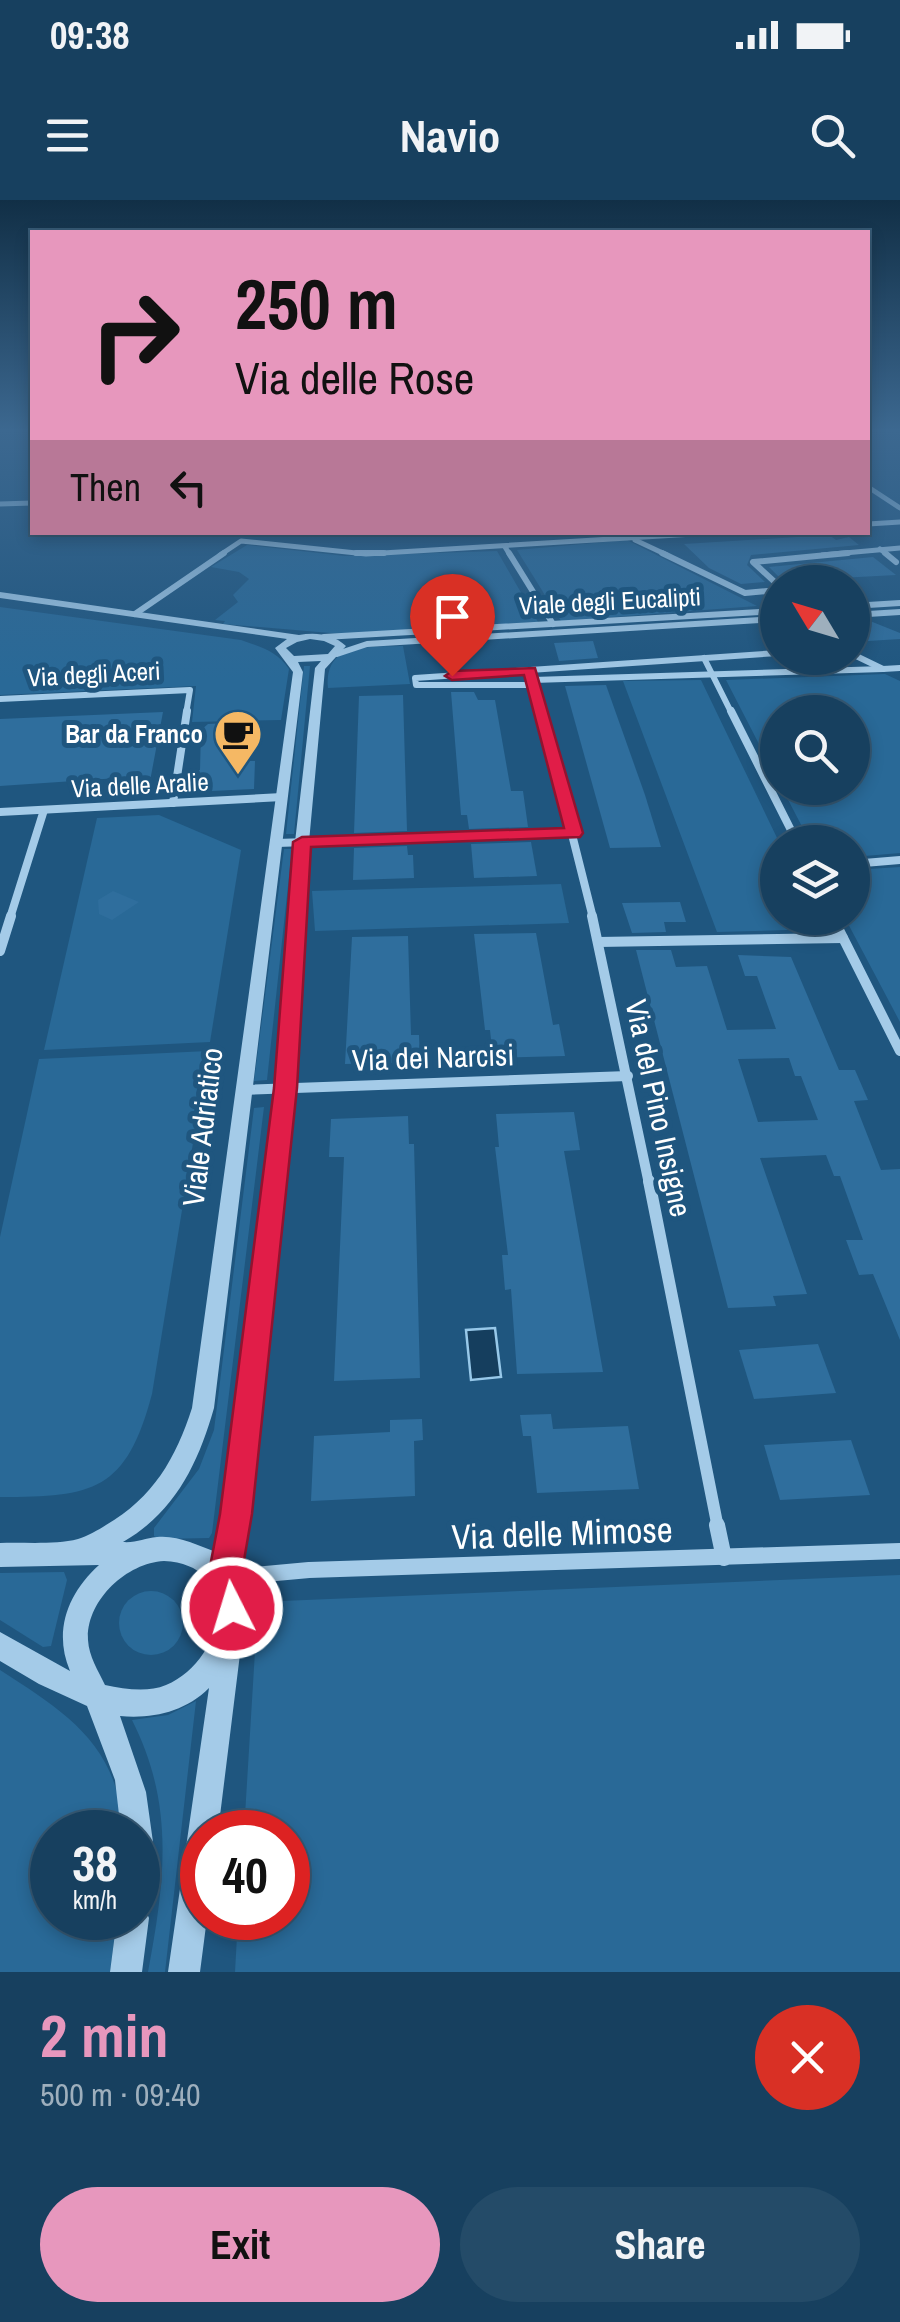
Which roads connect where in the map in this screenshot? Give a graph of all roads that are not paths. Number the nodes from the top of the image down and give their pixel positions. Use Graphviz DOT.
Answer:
graph roads {
  1 [pos="900,522"];
  2 [pos="870,524"];
  3 [pos="679,535"];
  4 [pos="631,538"];
  5 [pos="505,547"];
  6 [pos="900,548"];
  7 [pos="880,549"];
  8 [pos="896,562"];
  9 [pos="760,570"];
  10 [pos="760,591"];
  11 [pos="0,598"];
  12 [pos="900,603"];
  13 [pos="870,605"];
  14 [pos="760,612"];
  15 [pos="900,612"];
  16 [pos="135,614"];
  17 [pos="870,614"];
  18 [pos="760,621"];
  19 [pos="553,624"];
  20 [pos="324,637"];
  21 [pos="301,638"];
  22 [pos="760,654"];
  23 [pos="286,655"];
  24 [pos="333,656"];
  25 [pos="704,658"];
  26 [pos="870,663"];
  27 [pos="900,668"];
  28 [pos="883,669"];
  29 [pos="488,673"];
  30 [pos="713,676"];
  31 [pos="532,679"];
  32 [pos="492,685"];
  33 [pos="0,698"];
  34 [pos="282,797"];
  35 [pos="174,803"];
  36 [pos="44,810"];
  37 [pos="0,812"];
  38 [pos="788,825"];
  39 [pos="574,833"];
  40 [pos="302,842"];
  41 [pos="277,843"];
  42 [pos="900,860"];
  43 [pos="870,862"];
  44 [pos="842,935"];
  45 [pos="843,938"];
  46 [pos="598,942"];
  47 [pos="0,951"];
  48 [pos="900,1051"];
  49 [pos="628,1076"];
  50 [pos="286,1088"];
  51 [pos="241,1090"];
  52 [pos="79,1551"];
  53 [pos="900,1552"];
  54 [pos="0,1555"];
  55 [pos="134,1555"];
  56 [pos="724,1558"];
  57 [pos="229,1588"];
  58 [pos="231,1628"];
  59 [pos="0,1645"];
  60 [pos="96,1695"];
  61 [pos="133,1810"];
  62 [pos="130,1940"];
  63 [pos="126,1972"];
  64 [pos="184,1972"];
  1 -- 2 [label="street"];
  3 -- 4 [label="street"];
  4 -- 5 [label="street"];
  4 -- 10 [label="street"];
  5 -- 16 [label="street"];
  5 -- 19 [label="street"];
  6 -- 7 [label="street"];
  7 -- 8 [label="street"];
  7 -- 9 [label="street"];
  11 -- 16 [label="street"];
  11 -- 23 [label="street"];
  12 -- 13 [label="street"];
  14 -- 19 [label="street, Viale degli Eucalipti"];
  15 -- 17 [label="street"];
  16 -- 21 [label="street"];
  18 -- 24 [label="street, Viale degli Eucalipti"];
  19 -- 20 [label="street, Viale degli Eucalipti"];
  20 -- 21 [label="street"];
  20 -- 24 [label="street"];
  21 -- 23 [label="street"];
  22 -- 25 [label="street"];
  23 -- 24 [label="street"];
  23 -- 34 [label="street, Viale Adriatico"];
  24 -- 40 [label="street"];
  25 -- 30 [label="street"];
  25 -- 31 [label="street"];
  26 -- 28 [label="street"];
  27 -- 28 [label="street"];
  28 -- 30 [label="street"];
  29 -- 31 [label="street"];
  29 -- 32 [label="street"];
  29 -- 32 [label="street"];
  30 -- 31 [label="street"];
  30 -- 38 [label="street"];
  31 -- 32 [label="street"];
  31 -- 39 [label="street, Via del Pino Insigne"];
  33 -- 35 [label="street, Via degli Aceri"];
  34 -- 35 [label="street, Via delle Aralie"];
  34 -- 41 [label="street, Viale Adriatico"];
  35 -- 36 [label="street, Via delle Aralie"];
  36 -- 37 [label="street, Via delle Aralie"];
  36 -- 47 [label="street"];
  39 -- 40 [label="street"];
  39 -- 46 [label="street, Via del Pino Insigne"];
  40 -- 41 [label="street"];
  40 -- 50 [label="street"];
  41 -- 51 [label="street, Viale Adriatico"];
  42 -- 43 [label="street"];
  44 -- 45 [label="street"];
  45 -- 46 [label="street"];
  45 -- 48 [label="street"];
  46 -- 49 [label="street, Via del Pino Insigne"];
  49 -- 50 [label="street, Via dei Narcisi"];
  49 -- 56 [label="street, Via del Pino Insigne"];
  50 -- 51 [label="street, Via dei Narcisi"];
  50 -- 57 [label="street"];
  51 -- 52 [label="street, Viale Adriatico"];
  52 -- 54 [label="street"];
  52 -- 55 [label="street"];
  53 -- 56 [label="street, Via delle Mimose"];
  55 -- 57 [label="street"];
  55 -- 60 [label="street"];
  56 -- 57 [label="street, Via delle Mimose"];
  57 -- 58 [label="street"];
  58 -- 60 [label="street"];
  58 -- 64 [label="street"];
  59 -- 60 [label="street"];
  60 -- 61 [label="street"];
  62 -- 63 [label="street"];
}
